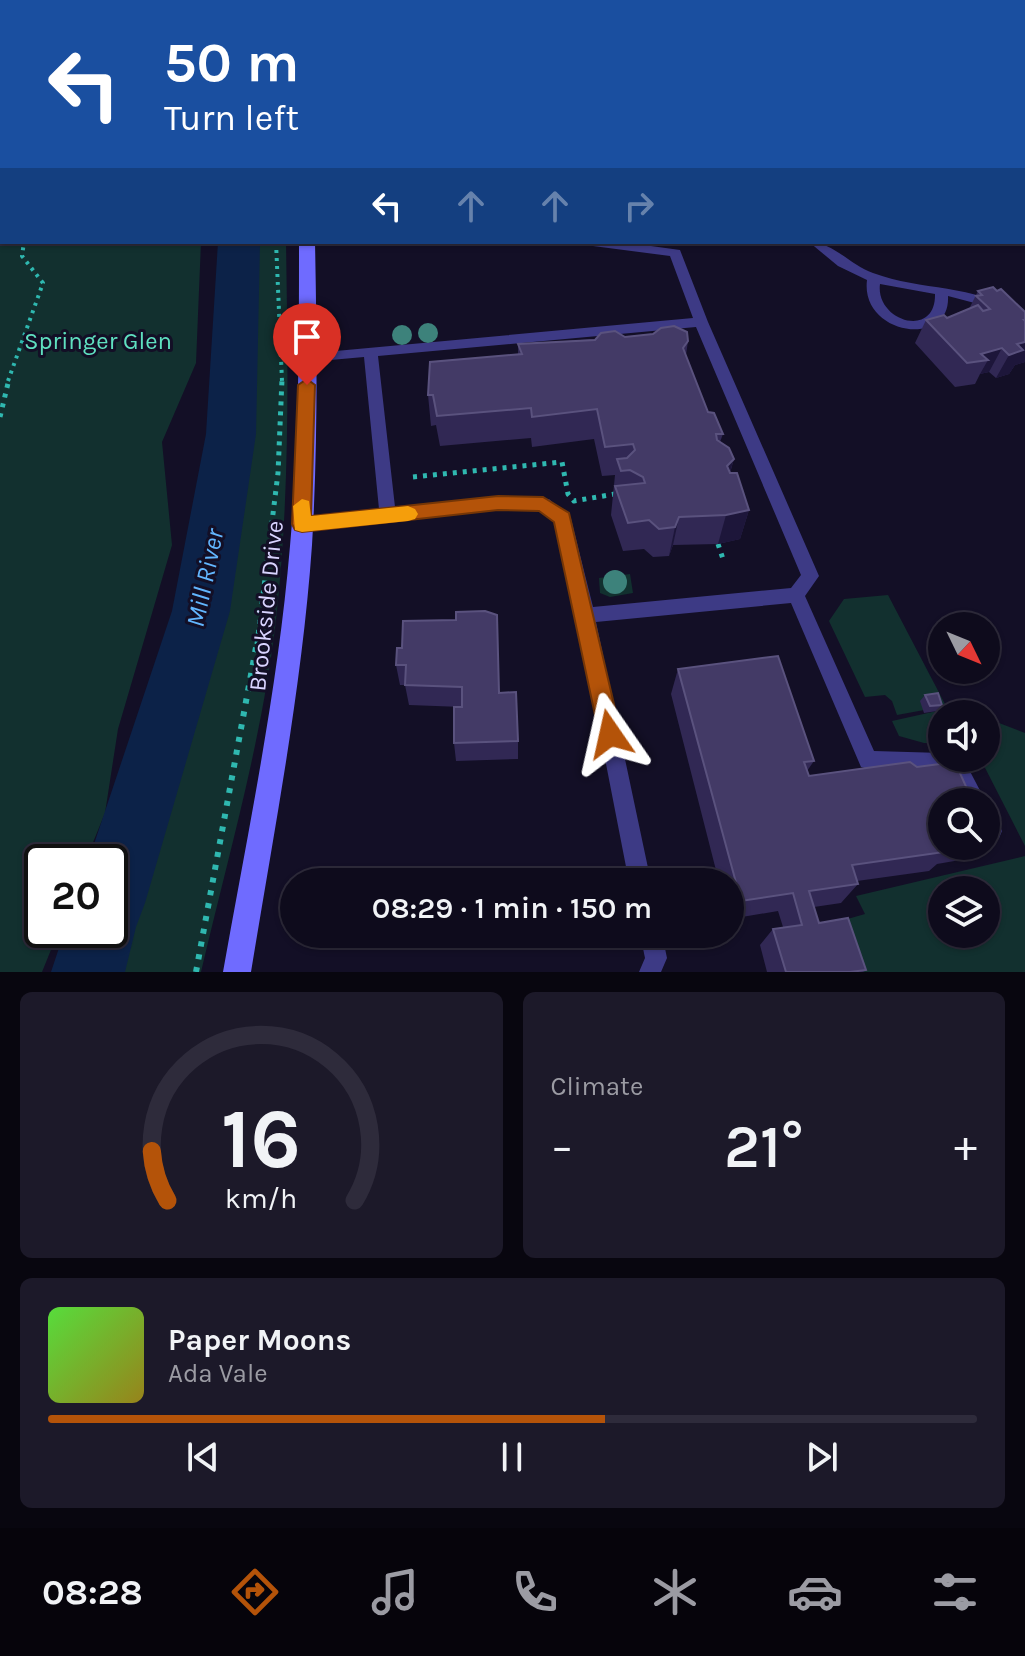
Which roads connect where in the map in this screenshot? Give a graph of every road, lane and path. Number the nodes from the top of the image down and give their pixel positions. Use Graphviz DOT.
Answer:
graph roads {
  1 [pos="24,244"];
  2 [pos="276,244"];
  3 [pos="307,244"];
  4 [pos="608,244"];
  5 [pos="818,244"];
  6 [pos="874,278"];
  7 [pos="941,290"];
  8 [pos="701,322"];
  9 [pos="1025,325"];
  10 [pos="371,352"];
  11 [pos="308,357"];
  12 [pos="0,417"];
  13 [pos="413,477"];
  14 [pos="615,494"];
  15 [pos="388,516"];
  16 [pos="302,524"];
  17 [pos="718,544"];
  18 [pos="723,559"];
  19 [pos="796,595"];
  20 [pos="586,615"];
  21 [pos="968,788"];
  22 [pos="637,868"];
  23 [pos="654,948"];
  24 [pos="196,972"];
  25 [pos="237,972"];
  26 [pos="650,972"];
  1 -- 12 [label="path"];
  2 -- 24 [label="path"];
  3 -- 11 [label="main road, Brookside Drive"];
  4 -- 8 [label="lane"];
  5 -- 6 [label="lane"];
  6 -- 7 [label="lane"];
  6 -- 7 [label="lane"];
  7 -- 9 [label="lane"];
  8 -- 10 [label="lane"];
  8 -- 19 [label="lane"];
  10 -- 11 [label="lane"];
  10 -- 15 [label="lane"];
  11 -- 16 [label="main road, Brookside Drive"];
  13 -- 14 [label="path"];
  15 -- 16 [label="lane"];
  15 -- 20 [label="lane"];
  16 -- 25 [label="main road, Brookside Drive"];
  17 -- 18 [label="path"];
  19 -- 20 [label="lane"];
  19 -- 21 [label="lane"];
  20 -- 22 [label="lane"];
  23 -- 26 [label="lane"];
}
